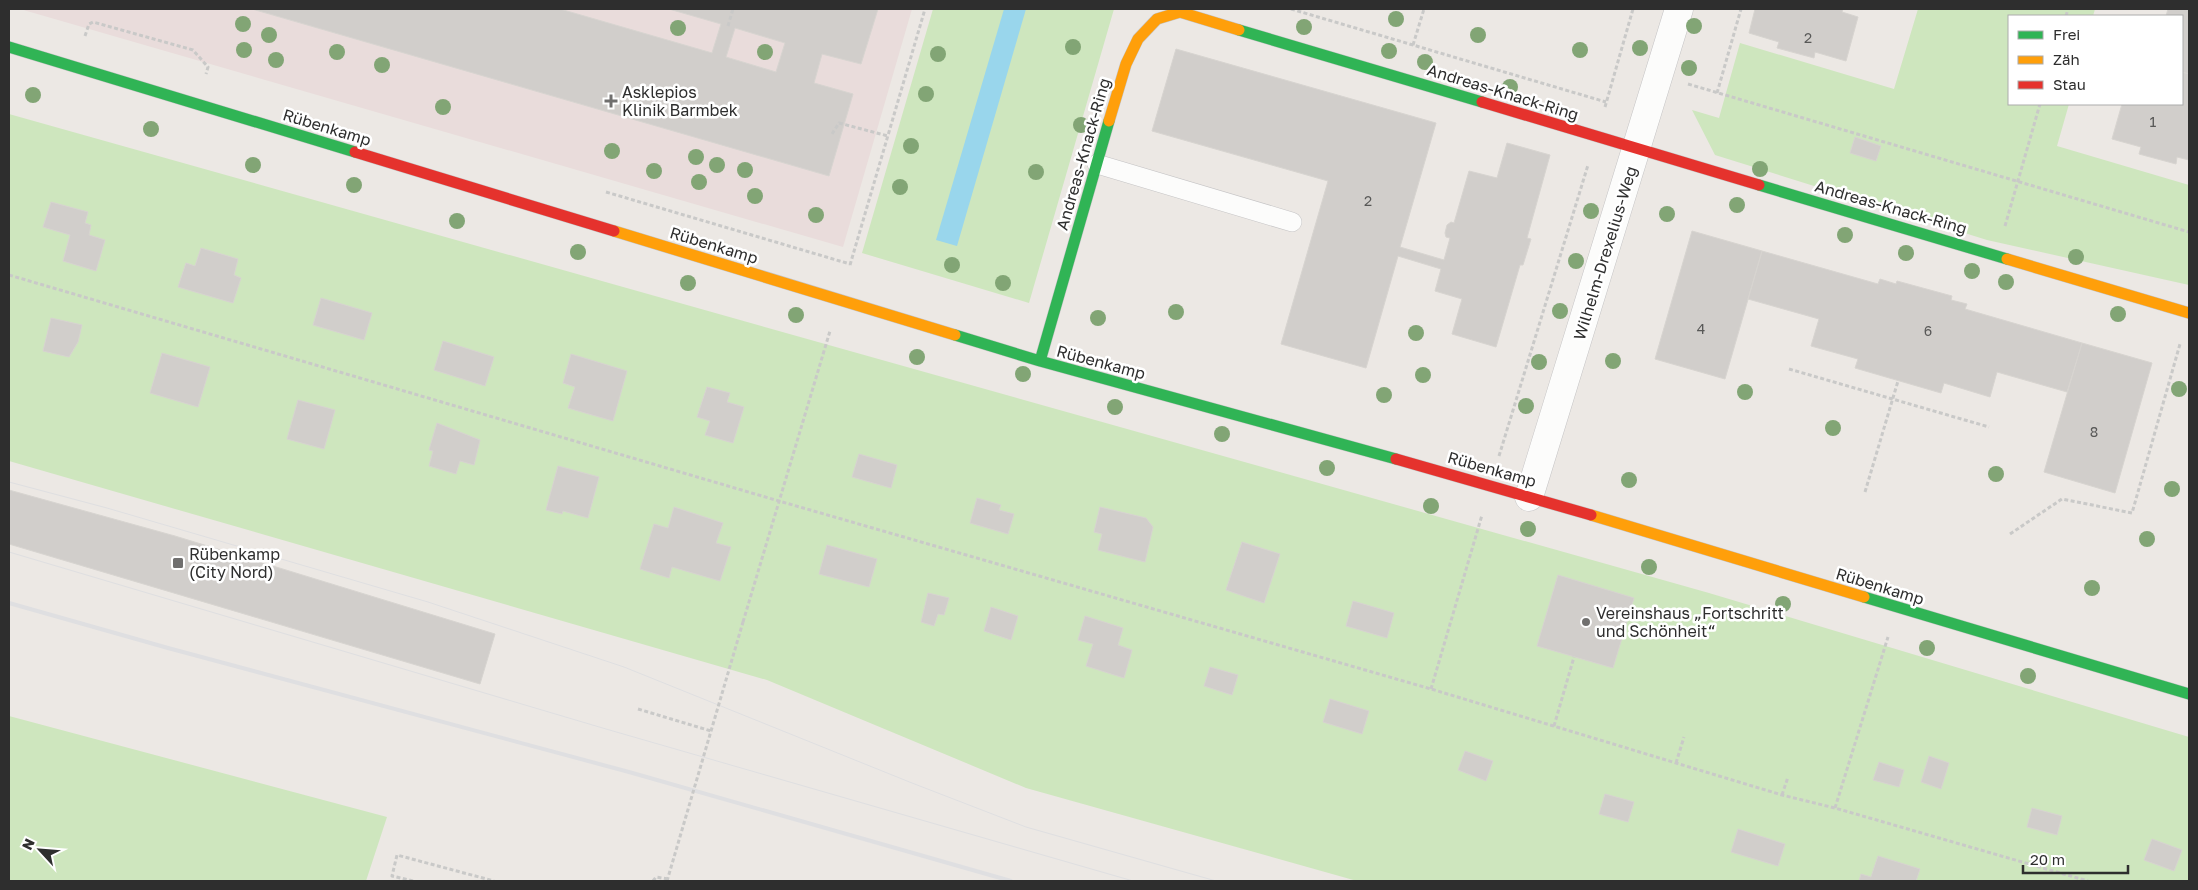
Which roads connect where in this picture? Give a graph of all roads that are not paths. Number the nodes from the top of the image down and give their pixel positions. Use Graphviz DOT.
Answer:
graph roads {
  1 [pos="1679,9"];
  2 [pos="9,47"];
  3 [pos="1637,149"];
  4 [pos="1097,164"];
  5 [pos="1292,222"];
  6 [pos="2189,313"];
  7 [pos="1040,362"];
  8 [pos="1529,497"];
  9 [pos="2189,694"];
  1 -- 3 [label="street, Wilhelm-Drexelius-Weg"];
  2 -- 7 [label="street, Rübenkamp"];
  3 -- 4 [label="street, Andreas-Knack-Ring"];
  3 -- 6 [label="street, Andreas-Knack-Ring"];
  3 -- 8 [label="street, Wilhelm-Drexelius-Weg"];
  4 -- 5 [label="lane"];
  4 -- 7 [label="street, Andreas-Knack-Ring"];
  7 -- 8 [label="street, Rübenkamp"];
  8 -- 9 [label="street, Rübenkamp"];
}
